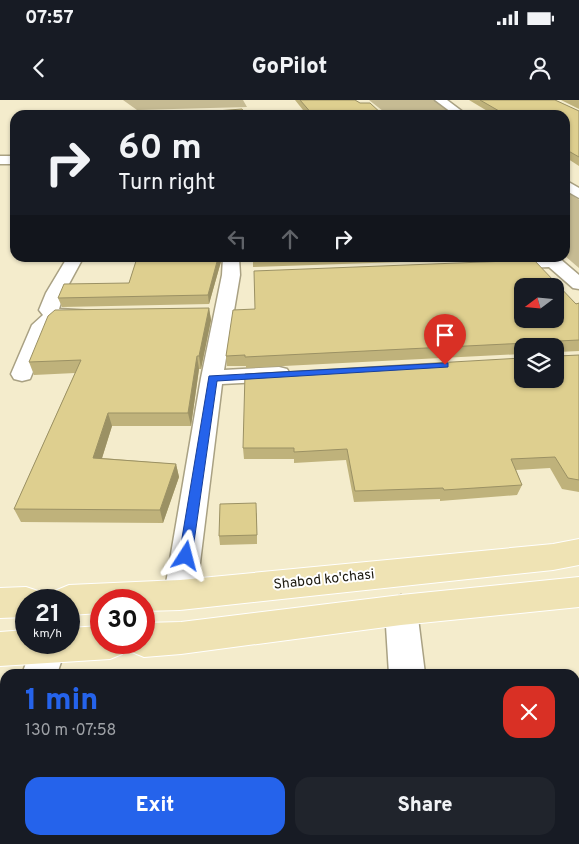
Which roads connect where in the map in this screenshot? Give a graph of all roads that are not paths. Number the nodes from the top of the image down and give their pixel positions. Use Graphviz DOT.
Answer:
graph roads {
  1 [pos="440,100"];
  2 [pos="455,110"];
  3 [pos="73,262"];
  4 [pos="519,262"];
  5 [pos="554,262"];
  6 [pos="486,264"];
  7 [pos="238,269"];
  8 [pos="579,284"];
  9 [pos="54,315"];
  10 [pos="101,315"];
  11 [pos="300,373"];
  12 [pos="22,374"];
  13 [pos="212,378"];
  14 [pos="579,552"];
  15 [pos="579,592"];
  16 [pos="180,595"];
  17 [pos="80,600"];
  18 [pos="15,603"];
  19 [pos="0,604"];
  20 [pos="401,610"];
  21 [pos="155,639"];
  22 [pos="90,647"];
  23 [pos="0,648"];
  24 [pos="44,660"];
  25 [pos="407,669"];
  1 -- 2 [label="street"];
  3 -- 9 [label="street"];
  4 -- 6 [label="street"];
  5 -- 8 [label="street"];
  7 -- 13 [label="street"];
  9 -- 10 [label="street"];
  9 -- 12 [label="street"];
  11 -- 13 [label="street"];
  13 -- 16 [label="street"];
  14 -- 16 [label="main road, Shabod ko'chasi"];
  15 -- 20 [label="main road"];
  16 -- 17 [label="main road, Shabod ko'chasi"];
  18 -- 19 [label="main road"];
  20 -- 21 [label="main road"];
  20 -- 25 [label="street"];
  22 -- 24 [label="main road"];
  23 -- 24 [label="main road"];
}
